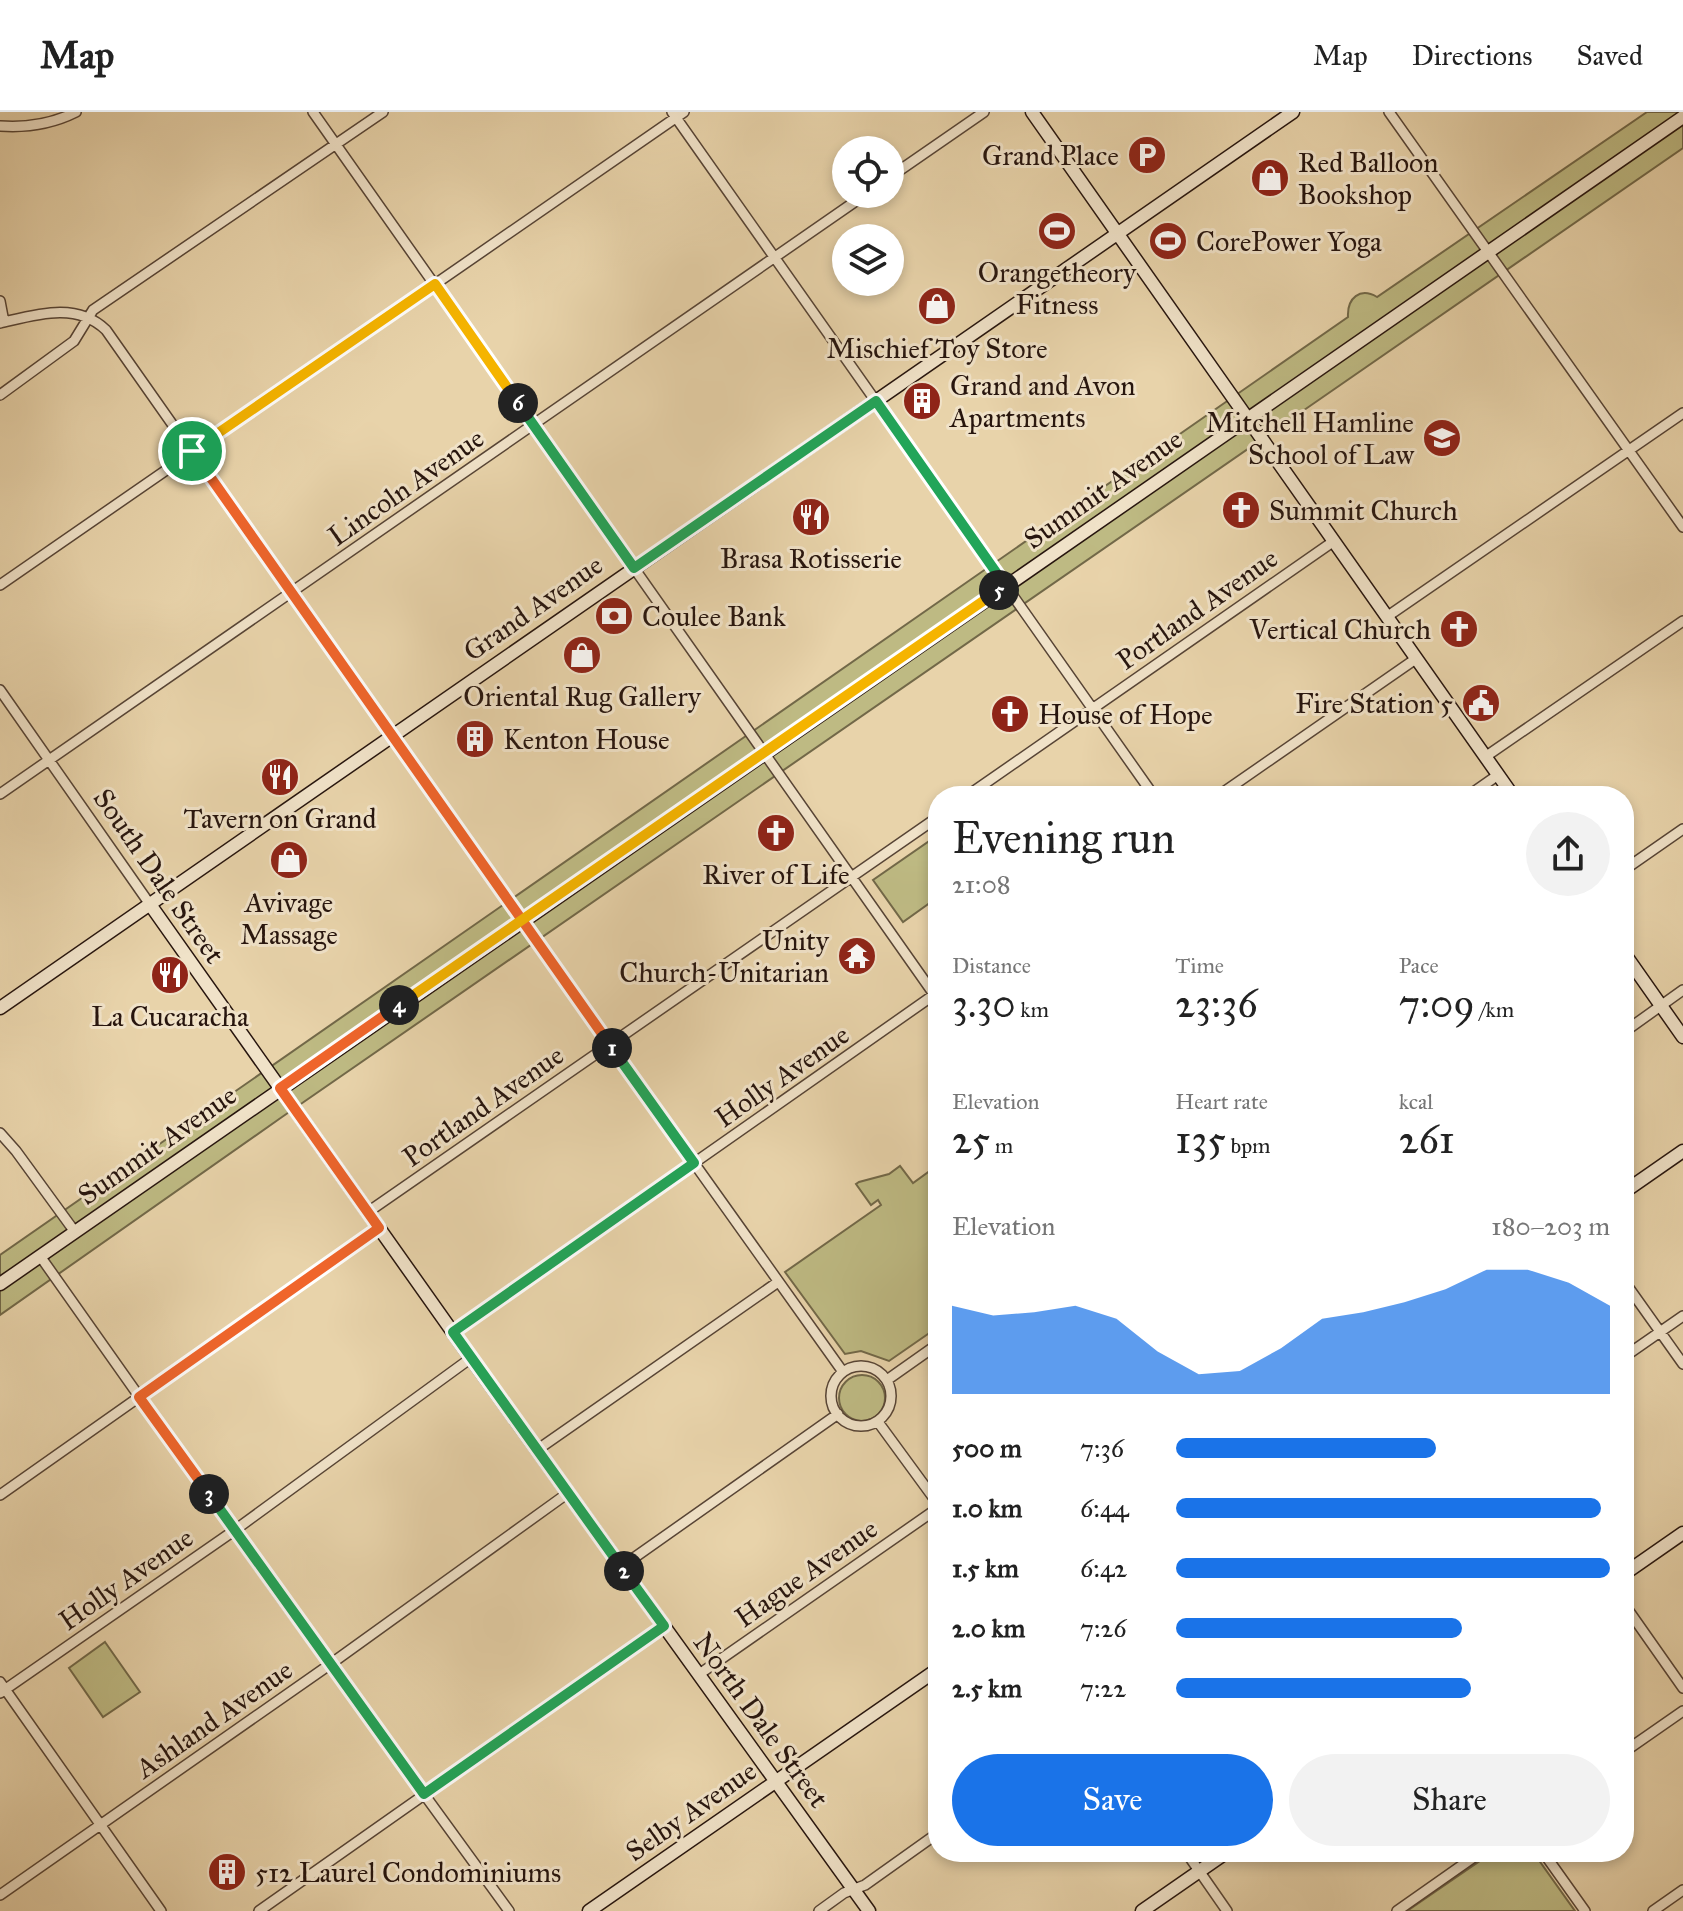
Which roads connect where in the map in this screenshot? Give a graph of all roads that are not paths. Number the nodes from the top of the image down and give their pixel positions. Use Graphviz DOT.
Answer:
graph roads {
  1 [pos="76,112"];
  2 [pos="313,112"];
  3 [pos="383,112"];
  4 [pos="984,112"];
  5 [pos="1032,112"];
  6 [pos="1293,112"];
  7 [pos="1389,112"];
  8 [pos="677,114"];
  9 [pos="1683,117"];
  10 [pos="0,126"];
  11 [pos="336,145"];
  12 [pos="904,167"];
  13 [pos="846,208"];
  14 [pos="1117,234"];
  15 [pos="1488,253"];
  16 [pos="775,257"];
  17 [pos="435,284"];
  18 [pos="0,301"];
  19 [pos="88,318"];
  20 [pos="2,323"];
  21 [pos="0,395"];
  22 [pos="876,401"];
  23 [pos="1683,413"];
  24 [pos="1248,419"];
  25 [pos="533,425"];
  26 [pos="1630,450"];
  27 [pos="192,451"];
  28 [pos="1683,527"];
  29 [pos="1334,541"];
  30 [pos="634,568"];
  31 [pos="0,585"];
  32 [pos="1005,585"];
  33 [pos="292,592"];
  34 [pos="1388,616"];
  35 [pos="1683,621"];
  36 [pos="1417,658"];
  37 [pos="0,690"];
  38 [pos="1092,708"];
  39 [pos="392,735"];
  40 [pos="764,753"];
  41 [pos="1485,757"];
  42 [pos="49,761"];
  43 [pos="1498,775"];
  44 [pos="981,786"];
  45 [pos="1147,786"];
  46 [pos="1232,786"];
  47 [pos="1482,786"];
  48 [pos="1506,786"];
  49 [pos="0,794"];
  50 [pos="928,824"];
  51 [pos="1683,829"];
  52 [pos="1634,863"];
  53 [pos="851,878"];
  54 [pos="149,903"];
  55 [pos="521,921"];
  56 [pos="1634,967"];
  57 [pos="928,984"];
  58 [pos="1683,990"];
  59 [pos="928,1002"];
  60 [pos="1661,1006"];
  61 [pos="0,1008"];
  62 [pos="1634,1025"];
  63 [pos="1683,1037"];
  64 [pos="610,1045"];
  65 [pos="280,1088"];
  66 [pos="0,1133"];
  67 [pos="1683,1151"];
  68 [pos="694,1163"];
  69 [pos="1634,1185"];
  70 [pos="368,1212"];
  71 [pos="379,1228"];
  72 [pos="75,1232"];
  73 [pos="40,1256"];
  74 [pos="778,1282"];
  75 [pos="0,1284"];
  76 [pos="1634,1295"];
  77 [pos="1683,1316"];
  78 [pos="453,1332"];
  79 [pos="1661,1332"];
  80 [pos="1634,1350"];
  81 [pos="928,1351"];
  82 [pos="471,1358"];
  83 [pos="1683,1364"];
  84 [pos="843,1372"];
  85 [pos="887,1380"];
  86 [pos="139,1397"];
  87 [pos="838,1414"];
  88 [pos="878,1422"];
  89 [pos="537,1450"];
  90 [pos="928,1492"];
  91 [pos="568,1493"];
  92 [pos="0,1495"];
  93 [pos="928,1513"];
  94 [pos="235,1530"];
  95 [pos="1683,1533"];
  96 [pos="621,1567"];
  97 [pos="1634,1567"];
  98 [pos="1634,1618"];
  99 [pos="664,1626"];
  100 [pos="332,1663"];
  101 [pos="698,1675"];
  102 [pos="928,1676"];
  103 [pos="2,1688"];
  104 [pos="1683,1688"];
  105 [pos="1683,1711"];
  106 [pos="1634,1745"];
  107 [pos="776,1782"];
  108 [pos="424,1794"];
  109 [pos="100,1826"];
  110 [pos="928,1840"];
  111 [pos="1193,1862"];
  112 [pos="1212,1862"];
  113 [pos="1467,1862"];
  114 [pos="1550,1862"];
  115 [pos="1199,1871"];
  116 [pos="853,1889"];
  117 [pos="1683,1890"];
  118 [pos="0,1895"];
  119 [pos="161,1911"];
  120 [pos="259,1911"];
  121 [pos="509,1911"];
  122 [pos="589,1911"];
  123 [pos="819,1911"];
  124 [pos="869,1911"];
  125 [pos="1142,1911"];
  126 [pos="1227,1911"];
  127 [pos="1397,1911"];
  128 [pos="1585,1911"];
  129 [pos="1653,1911"];
  1 -- 10 [label="street"];
  2 -- 11 [label="street"];
  3 -- 11 [label="street"];
  4 -- 12 [label="street"];
  5 -- 14 [label="street"];
  6 -- 14 [label="street, Grand Avenue"];
  7 -- 15 [label="street"];
  8 -- 16 [label="street"];
  8 -- 17 [label="street"];
  9 -- 15 [label="street, Summit Avenue"];
  11 -- 17 [label="street"];
  11 -- 19 [label="street"];
  13 -- 16 [label="street, Lincoln Avenue"];
  14 -- 22 [label="street, Grand Avenue"];
  14 -- 24 [label="street"];
  15 -- 24 [label="street, Summit Avenue"];
  15 -- 26 [label="street"];
  16 -- 22 [label="street"];
  16 -- 25 [label="street, Lincoln Avenue"];
  17 -- 25 [label="street"];
  17 -- 27 [label="street"];
  18 -- 20 [label="street"];
  19 -- 20 [label="street"];
  19 -- 21 [label="street"];
  19 -- 27 [label="street"];
  22 -- 30 [label="street, Grand Avenue"];
  22 -- 32 [label="street"];
  23 -- 26 [label="street"];
  24 -- 29 [label="street"];
  24 -- 32 [label="street, Summit Avenue"];
  25 -- 30 [label="street"];
  25 -- 33 [label="street, Lincoln Avenue"];
  26 -- 28 [label="street"];
  26 -- 34 [label="street"];
  27 -- 31 [label="street"];
  27 -- 33 [label="street"];
  29 -- 34 [label="street"];
  29 -- 38 [label="street, Portland Avenue"];
  30 -- 39 [label="street, Grand Avenue"];
  30 -- 40 [label="street"];
  32 -- 38 [label="street"];
  32 -- 40 [label="street, Summit Avenue"];
  33 -- 39 [label="street"];
  33 -- 42 [label="street, Lincoln Avenue"];
  34 -- 36 [label="street"];
  35 -- 41 [label="street"];
  36 -- 41 [label="street"];
  36 -- 46 [label="street"];
  37 -- 42 [label="street, South Dale Street"];
  38 -- 44 [label="street, Portland Avenue"];
  38 -- 45 [label="street"];
  39 -- 54 [label="street, Grand Avenue"];
  39 -- 55 [label="street"];
  40 -- 53 [label="street"];
  40 -- 55 [label="street, Summit Avenue"];
  41 -- 43 [label="street"];
  42 -- 49 [label="street, Lincoln Avenue"];
  42 -- 54 [label="street, South Dale Street"];
  43 -- 47 [label="street"];
  43 -- 48 [label="street"];
  50 -- 53 [label="street, Portland Avenue"];
  51 -- 52 [label="street"];
  53 -- 57 [label="street"];
  53 -- 64 [label="street, Portland Avenue"];
  54 -- 61 [label="street, Grand Avenue"];
  54 -- 65 [label="street, South Dale Street"];
  55 -- 64 [label="street"];
  55 -- 65 [label="street, Summit Avenue"];
  56 -- 60 [label="street"];
  58 -- 60 [label="street"];
  59 -- 68 [label="street, Holly Avenue"];
  60 -- 62 [label="street"];
  60 -- 63 [label="street"];
  64 -- 68 [label="street"];
  64 -- 70 [label="street, Portland Avenue"];
  65 -- 70 [label="street, North Dale Street"];
  65 -- 72 [label="street, Summit Avenue"];
  66 -- 72 [label="street"];
  67 -- 69 [label="street"];
  68 -- 74 [label="street"];
  68 -- 78 [label="street, Holly Avenue"];
  70 -- 71 [label="street, North Dale Street"];
  71 -- 78 [label="street, North Dale Street"];
  71 -- 86 [label="street"];
  72 -- 73 [label="street, Summit Avenue"];
  73 -- 75 [label="street, Summit Avenue"];
  73 -- 86 [label="street"];
  74 -- 84 [label="street"];
  74 -- 89 [label="street"];
  76 -- 79 [label="street"];
  77 -- 79 [label="street"];
  78 -- 82 [label="street, North Dale Street"];
  79 -- 80 [label="street"];
  79 -- 83 [label="street"];
  81 -- 85 [label="street"];
  82 -- 89 [label="street, North Dale Street"];
  82 -- 94 [label="street, Holly Avenue"];
  84 -- 85 [label="street"];
  84 -- 87 [label="street"];
  85 -- 88 [label="street"];
  86 -- 92 [label="street"];
  86 -- 94 [label="street"];
  87 -- 88 [label="street"];
  87 -- 96 [label="street"];
  88 -- 90 [label="street"];
  89 -- 91 [label="street, North Dale Street"];
  91 -- 96 [label="street, North Dale Street"];
  91 -- 100 [label="street, Ashland Avenue"];
  93 -- 101 [label="street, Hague Avenue"];
  94 -- 100 [label="street"];
  94 -- 103 [label="street, Holly Avenue"];
  95 -- 97 [label="street"];
  96 -- 99 [label="street, North Dale Street"];
  98 -- 104 [label="street"];
  99 -- 101 [label="street, North Dale Street"];
  99 -- 108 [label="street"];
  100 -- 108 [label="street"];
  100 -- 109 [label="street, Ashland Avenue"];
  101 -- 107 [label="street, North Dale Street"];
  102 -- 107 [label="street, Selby Avenue"];
  103 -- 109 [label="street"];
  105 -- 106 [label="street"];
  107 -- 116 [label="street, North Dale Street"];
  107 -- 122 [label="street, Selby Avenue"];
  108 -- 120 [label="street"];
  108 -- 121 [label="street"];
  109 -- 118 [label="street, Ashland Avenue"];
  109 -- 119 [label="street"];
  110 -- 116 [label="street"];
  111 -- 115 [label="street"];
  112 -- 115 [label="street"];
  113 -- 127 [label="street"];
  114 -- 128 [label="street"];
  115 -- 125 [label="street"];
  115 -- 126 [label="street"];
  116 -- 123 [label="street"];
  116 -- 124 [label="street, North Dale Street"];
  117 -- 129 [label="street"];
}
